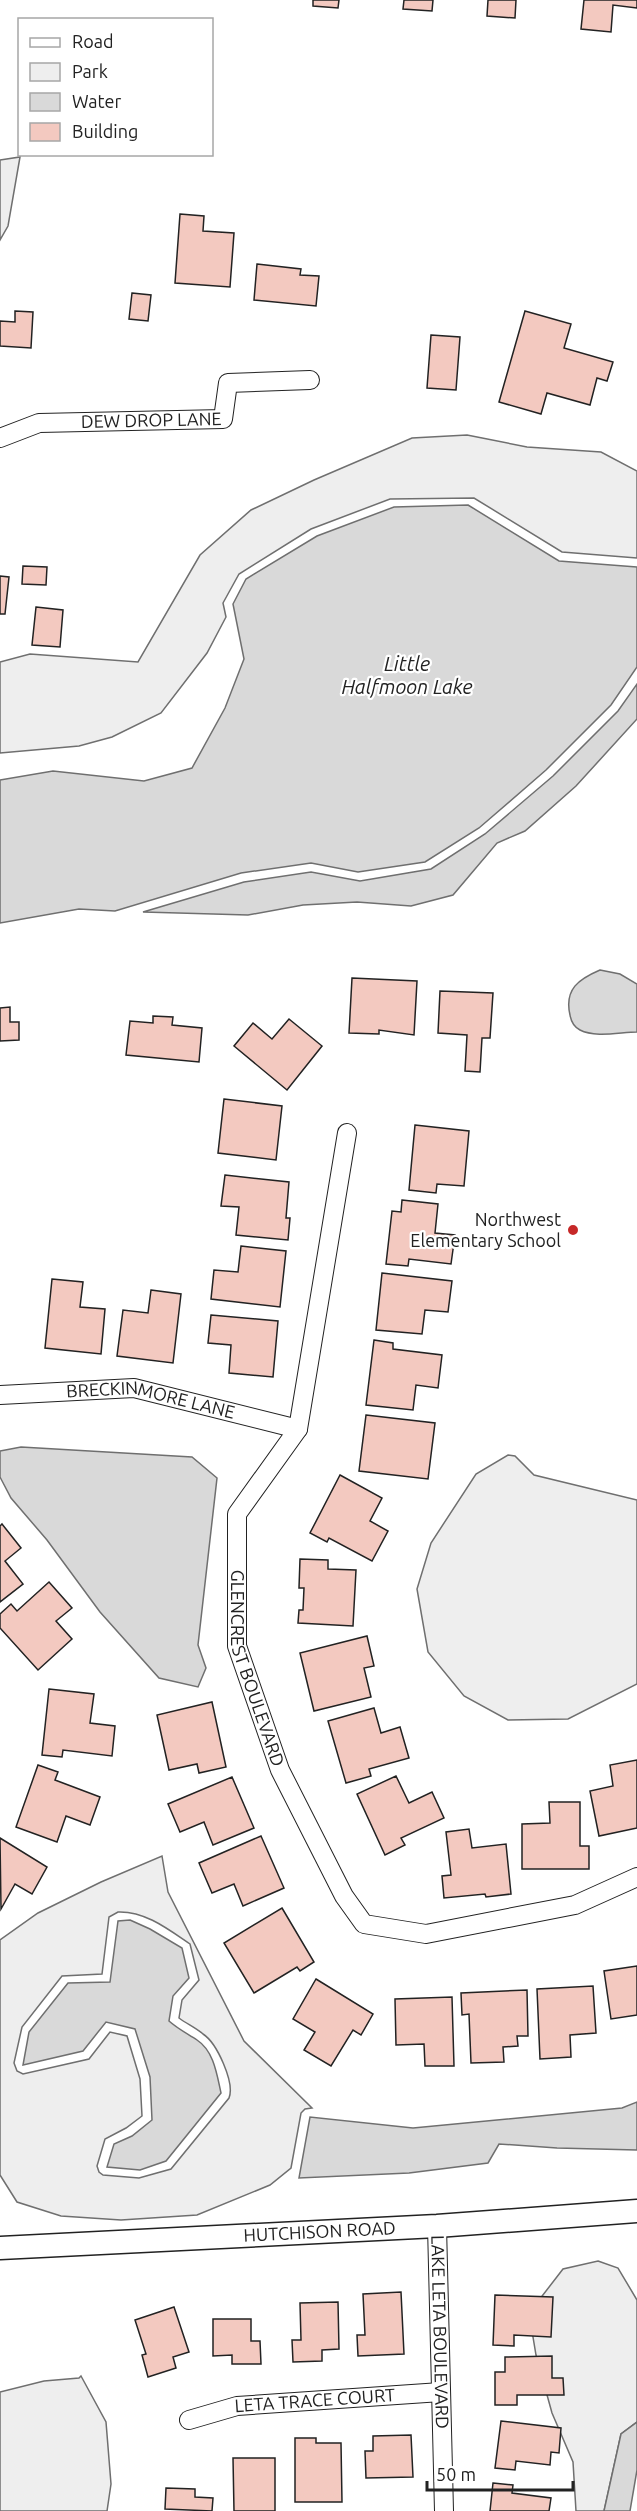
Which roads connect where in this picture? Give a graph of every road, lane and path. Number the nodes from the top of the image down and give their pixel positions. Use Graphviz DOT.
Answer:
graph roads {
  1 [pos="310,380"];
  2 [pos="0,438"];
  3 [pos="347,1133"];
  4 [pos="0,1395"];
  5 [pos="298,1429"];
  6 [pos="637,1877"];
  7 [pos="637,2211"];
  8 [pos="438,2226"];
  9 [pos="0,2248"];
  10 [pos="441,2392"];
  11 [pos="189,2420"];
  12 [pos="444,2511"];
  1 -- 2 [label="street, DEW DROP LANE"];
  3 -- 5 [label="street, GLENCREST BOULEVARD"];
  4 -- 5 [label="street, BRECKINMORE LANE"];
  5 -- 6 [label="street, GLENCREST BOULEVARD"];
  7 -- 8 [label="street, HUTCHISON ROAD"];
  8 -- 9 [label="street, HUTCHISON ROAD"];
  8 -- 10 [label="street, LAKE LETA BOULEVARD"];
  10 -- 11 [label="street, LETA TRACE COURT"];
  10 -- 12 [label="street, LAKE LETA BOULEVARD"];
}
